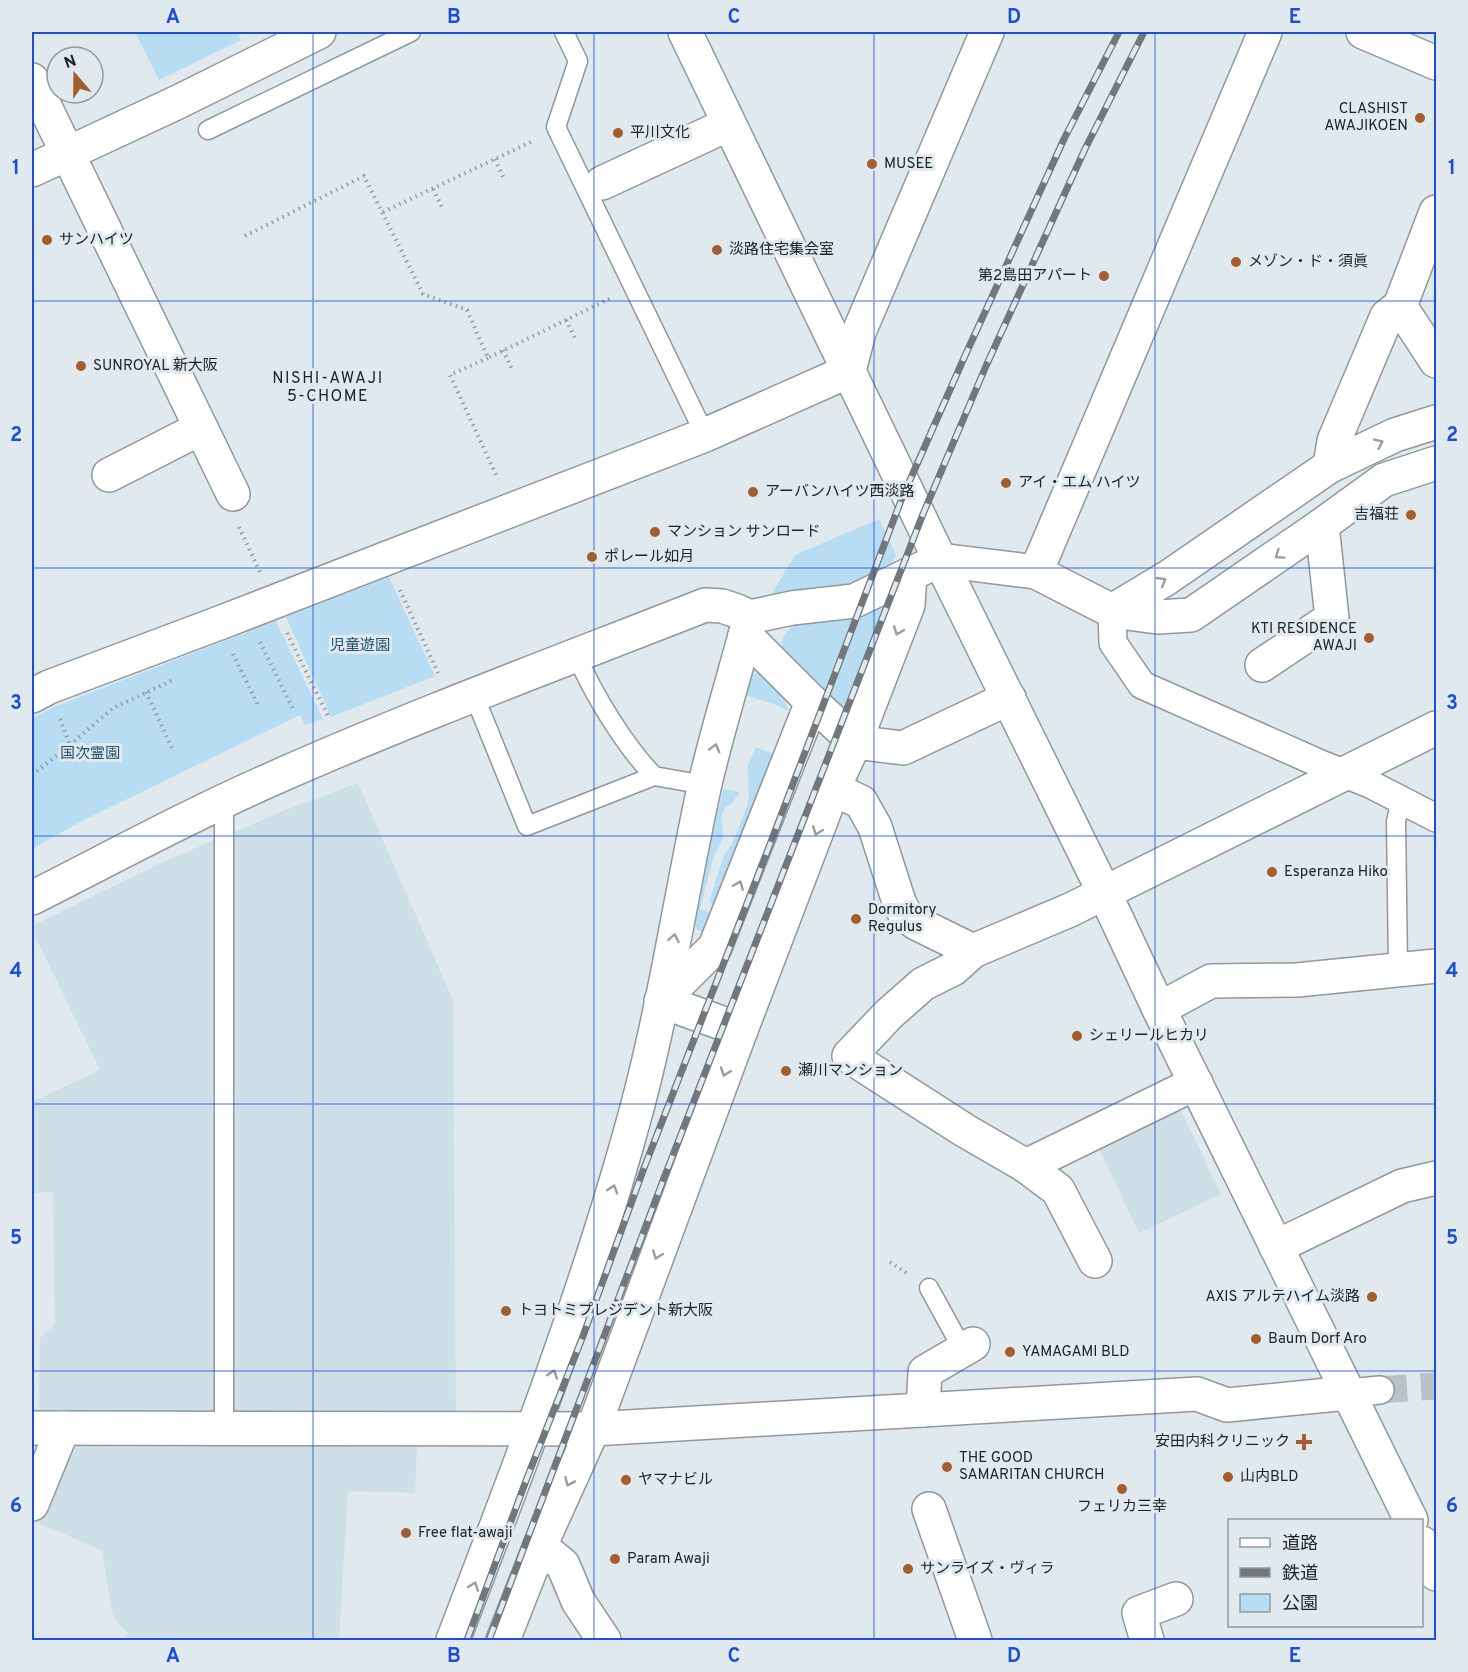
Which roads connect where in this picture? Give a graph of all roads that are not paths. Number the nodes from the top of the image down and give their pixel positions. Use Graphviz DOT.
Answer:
graph roads {
  1 [pos="319,32"];
  2 [pos="411,32"];
  3 [pos="564,32"];
  4 [pos="685,32"];
  5 [pos="987,32"];
  6 [pos="1265,32"];
  7 [pos="1363,32"];
  8 [pos="1437,63"];
  9 [pos="32,80"];
  10 [pos="729,124"];
  11 [pos="208,130"];
  12 [pos="67,153"];
  13 [pos="32,170"];
  14 [pos="602,183"];
  15 [pos="1437,212"];
  16 [pos="1400,306"];
  17 [pos="1437,361"];
  18 [pos="849,371"];
  19 [pos="1437,422"];
  20 [pos="201,428"];
  21 [pos="705,435"];
  22 [pos="1437,464"];
  23 [pos="1330,466"];
  24 [pos="109,475"];
  25 [pos="233,494"];
  26 [pos="1322,525"];
  27 [pos="940,560"];
  28 [pos="1036,572"];
  29 [pos="910,574"];
  30 [pos="1112,611"];
  31 [pos="747,626"];
  32 [pos="577,656"];
  33 [pos="1262,665"];
  34 [pos="34,689"];
  35 [pos="474,695"];
  36 [pos="1008,698"];
  37 [pos="812,702"];
  38 [pos="1437,728"];
  39 [pos="855,742"];
  40 [pos="1345,774"];
  41 [pos="654,776"];
  42 [pos="705,785"];
  43 [pos="833,789"];
  44 [pos="1401,800"];
  45 [pos="224,801"];
  46 [pos="1437,818"];
  47 [pos="1104,892"];
  48 [pos="32,898"];
  49 [pos="973,951"];
  50 [pos="1437,966"];
  51 [pos="1398,969"];
  52 [pos="661,1001"];
  53 [pos="1159,1009"];
  54 [pos="741,1030"];
  55 [pos="1196,1083"];
  56 [pos="1026,1166"];
  57 [pos="1437,1178"];
  58 [pos="1276,1247"];
  59 [pos="1095,1261"];
  60 [pos="929,1288"];
  61 [pos="968,1347"];
  62 [pos="1380,1390"];
  63 [pos="1348,1393"];
  64 [pos="923,1410"];
  65 [pos="47,1428"];
  66 [pos="224,1428"];
  67 [pos="592,1429"];
  68 [pos="533,1430"];
  69 [pos="32,1504"];
  70 [pos="929,1509"];
  71 [pos="1410,1519"];
  72 [pos="1423,1545"];
  73 [pos="540,1546"];
  74 [pos="1437,1574"];
  75 [pos="1176,1599"];
  76 [pos="453,1641"];
  77 [pos="504,1641"];
  78 [pos="604,1641"];
  79 [pos="975,1641"];
  80 [pos="1147,1641"];
  1 -- 12 [label="street"];
  2 -- 11 [label="lane"];
  3 -- 21 [label="lane"];
  4 -- 10 [label="street"];
  5 -- 18 [label="street"];
  6 -- 28 [label="street"];
  7 -- 8 [label="street"];
  9 -- 12 [label="street"];
  10 -- 14 [label="street"];
  10 -- 18 [label="street"];
  12 -- 13 [label="street"];
  12 -- 20 [label="street"];
  15 -- 16 [label="street"];
  16 -- 17 [label="street"];
  16 -- 23 [label="street"];
  18 -- 21 [label="street"];
  18 -- 27 [label="street"];
  23 -- 19 [label="street, one-way"];
  20 -- 24 [label="street"];
  20 -- 25 [label="street"];
  21 -- 34 [label="street"];
  22 -- 26 [label="street"];
  30 -- 23 [label="street, one-way"];
  26 -- 30 [label="street, one-way"];
  26 -- 33 [label="street"];
  27 -- 28 [label="street"];
  27 -- 29 [label="street"];
  27 -- 36 [label="street"];
  28 -- 30 [label="street"];
  29 -- 31 [label="street"];
  29 -- 39 [label="street, one-way"];
  30 -- 40 [label="street"];
  31 -- 32 [label="street"];
  31 -- 37 [label="street"];
  42 -- 31 [label="street, one-way"];
  32 -- 35 [label="street"];
  32 -- 41 [label="lane"];
  35 -- 41 [label="lane"];
  35 -- 45 [label="street"];
  36 -- 39 [label="street"];
  36 -- 47 [label="street"];
  37 -- 39 [label="street"];
  52 -- 37 [label="street, one-way"];
  38 -- 40 [label="street"];
  39 -- 43 [label="street"];
  40 -- 44 [label="street"];
  40 -- 47 [label="street"];
  41 -- 42 [label="lane"];
  52 -- 42 [label="street, one-way"];
  43 -- 49 [label="street"];
  43 -- 54 [label="street, one-way"];
  44 -- 46 [label="street"];
  44 -- 51 [label="lane"];
  45 -- 48 [label="street"];
  45 -- 66 [label="lane"];
  47 -- 49 [label="street"];
  47 -- 53 [label="street"];
  49 -- 56 [label="street"];
  50 -- 51 [label="street"];
  51 -- 53 [label="street"];
  52 -- 54 [label="street"];
  68 -- 52 [label="street, one-way"];
  53 -- 55 [label="street"];
  54 -- 67 [label="street, one-way"];
  55 -- 56 [label="street"];
  55 -- 58 [label="street"];
  56 -- 59 [label="street"];
  57 -- 58 [label="street"];
  58 -- 63 [label="street"];
  60 -- 61 [label="lane"];
  61 -- 64 [label="street"];
  62 -- 63 [label="street"];
  63 -- 64 [label="street"];
  63 -- 71 [label="street"];
  64 -- 67 [label="street"];
  65 -- 66 [label="street"];
  65 -- 69 [label="street"];
  66 -- 68 [label="street"];
  67 -- 68 [label="street"];
  67 -- 73 [label="street, one-way"];
  76 -- 68 [label="street, one-way"];
  70 -- 79 [label="street"];
  72 -- 74 [label="street"];
  73 -- 77 [label="street"];
  73 -- 78 [label="street"];
  75 -- 80 [label="street"];
}
